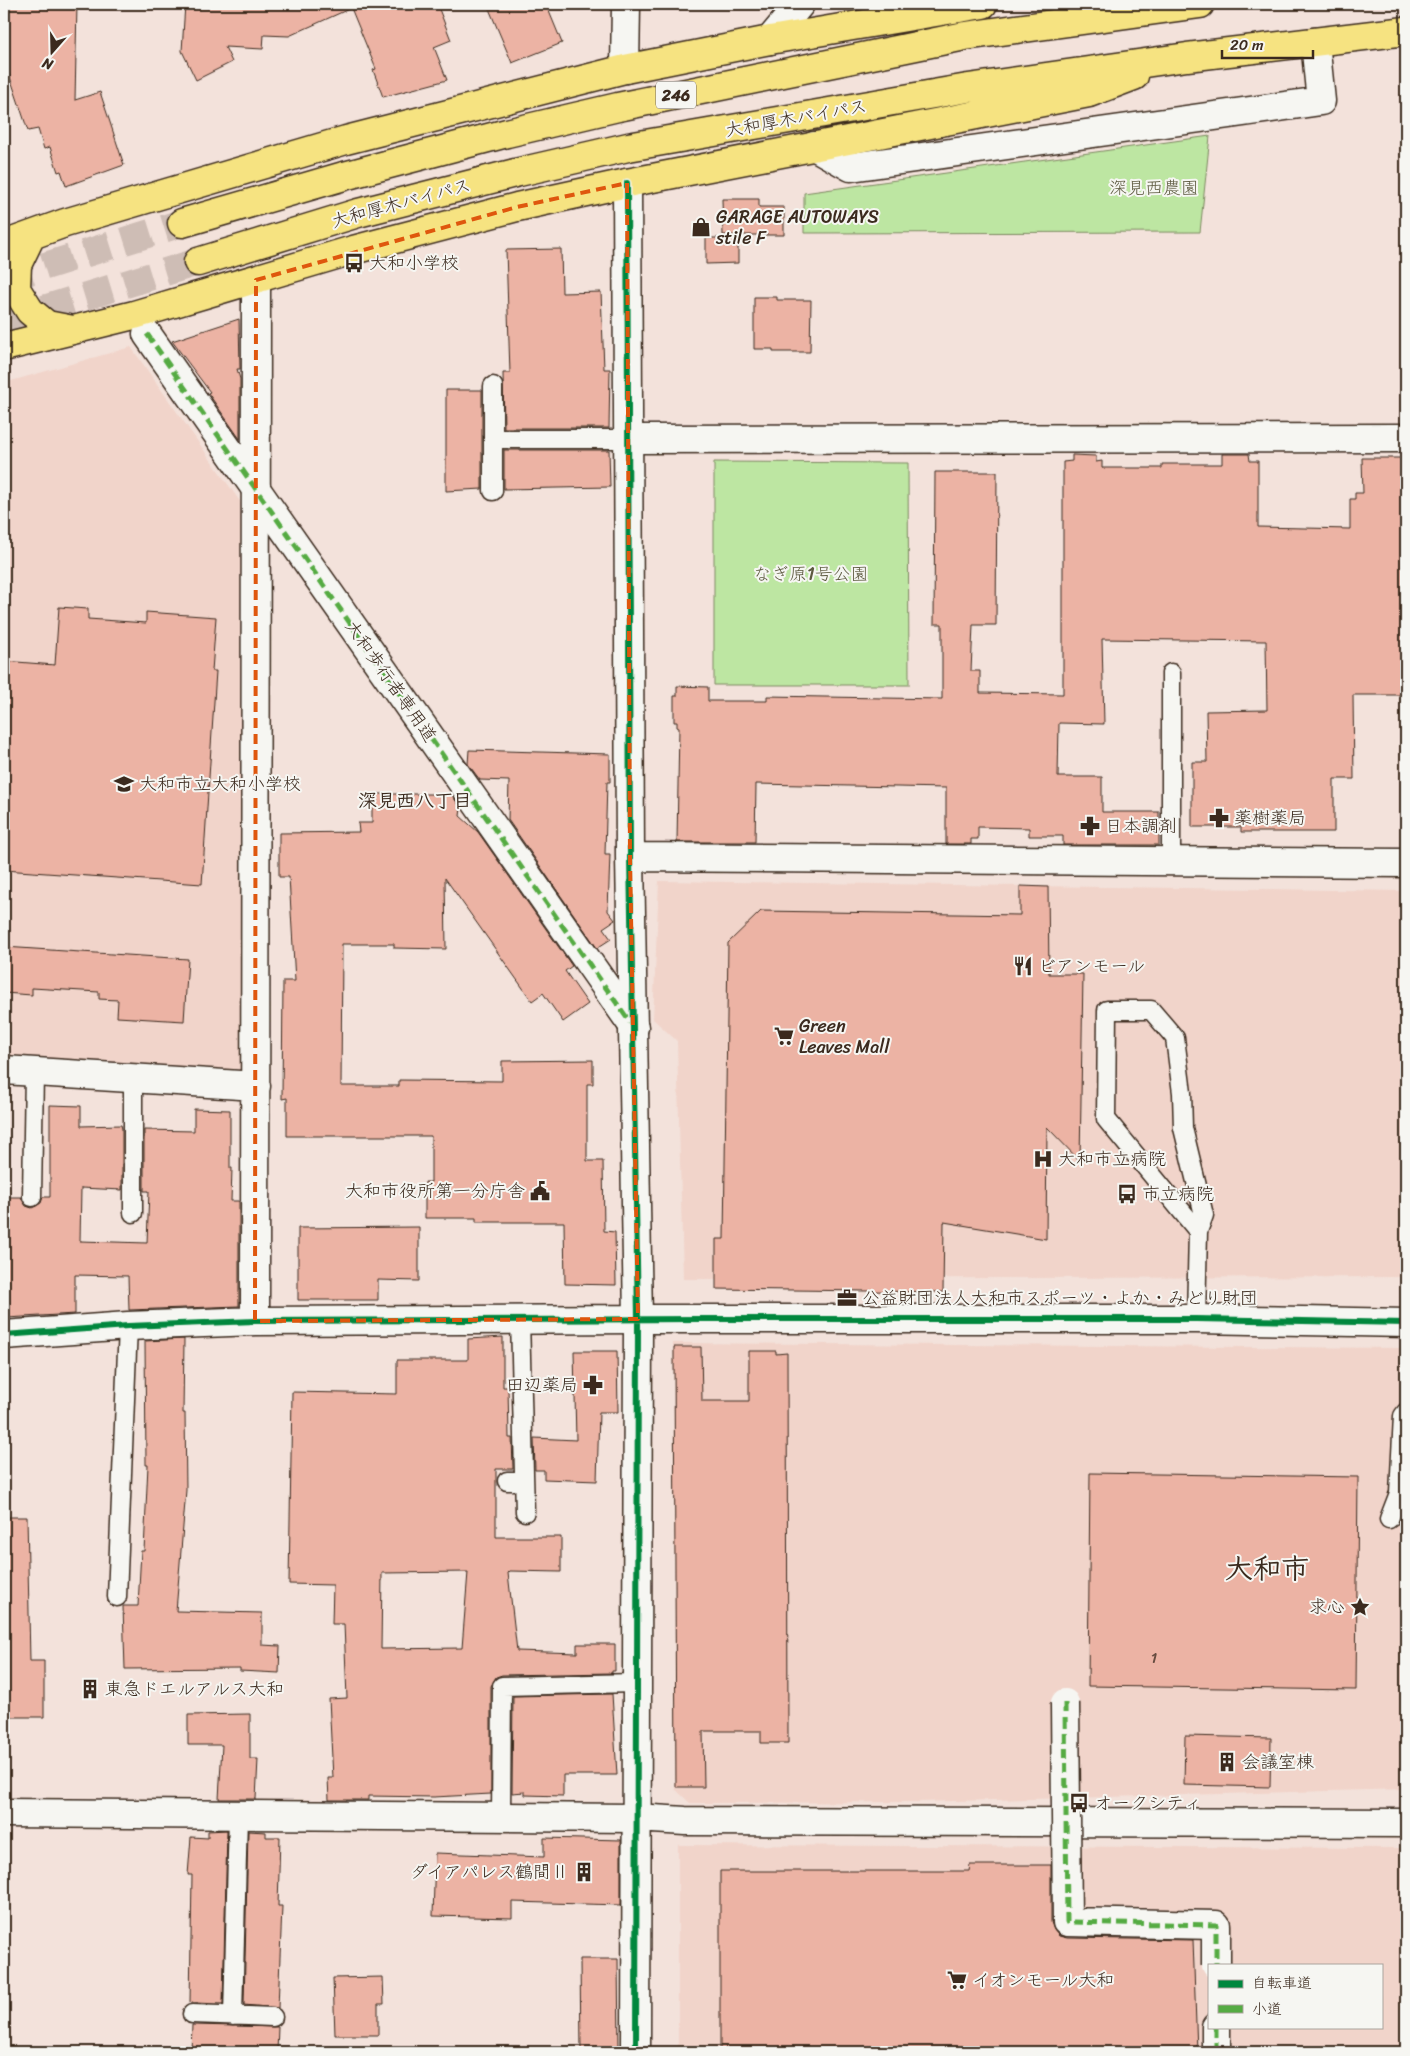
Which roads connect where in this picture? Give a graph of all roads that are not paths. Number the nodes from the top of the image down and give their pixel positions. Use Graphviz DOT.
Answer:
graph roads {
  1 [pos="626,4"];
  2 [pos="800,4"];
  3 [pos="983,4"];
  4 [pos="1177,5"];
  5 [pos="1406,31"];
  6 [pos="770,40"];
  7 [pos="1315,42"];
  8 [pos="1187,57"];
  9 [pos="625,69"];
  10 [pos="814,146"];
  11 [pos="627,183"];
  12 [pos="182,224"];
  13 [pos="31,236"];
  14 [pos="4,246"];
  15 [pos="198,262"];
  16 [pos="256,280"];
  17 [pos="75,330"];
  18 [pos="147,334"];
  19 [pos="4,347"];
  20 [pos="492,386"];
  21 [pos="1406,438"];
  22 [pos="493,439"];
  23 [pos="629,439"];
  24 [pos="256,489"];
  25 [pos="493,491"];
  26 [pos="1171,673"];
  27 [pos="630,857"];
  28 [pos="1171,861"];
  29 [pos="1406,863"];
  30 [pos="634,1027"];
  31 [pos="4,1070"];
  32 [pos="34,1072"];
  33 [pos="133,1078"];
  34 [pos="256,1086"];
  35 [pos="32,1197"];
  36 [pos="133,1213"];
  37 [pos="1198,1231"];
  38 [pos="520,1319"];
  39 [pos="638,1319"];
  40 [pos="1196,1320"];
  41 [pos="256,1321"];
  42 [pos="1406,1322"];
  43 [pos="128,1326"];
  44 [pos="4,1335"];
  45 [pos="1406,1412"];
  46 [pos="525,1512"];
  47 [pos="1389,1519"];
  48 [pos="117,1597"];
  49 [pos="636,1683"];
  50 [pos="1065,1702"];
  51 [pos="4,1813"];
  52 [pos="238,1815"];
  53 [pos="501,1817"];
  54 [pos="636,1818"];
  55 [pos="1406,1823"];
  56 [pos="1216,1964"];
  57 [pos="192,2014"];
  58 [pos="233,2016"];
  59 [pos="273,2017"];
  60 [pos="1216,2028"];
  61 [pos="636,2052"];
  62 [pos="1216,2052"];
  1 -- 9 [label="street"];
  2 -- 6 [label="street"];
  3 -- 6 [label="highway"];
  4 -- 12 [label="highway, 246"];
  5 -- 7 [label="highway, 大和厚木バイパス"];
  6 -- 9 [label="highway"];
  7 -- 8 [label="highway, 大和厚木バイパス"];
  7 -- 10 [label="street"];
  8 -- 10 [label="highway"];
  8 -- 15 [label="highway, 大和厚木バイパス"];
  9 -- 13 [label="highway"];
  10 -- 11 [label="highway"];
  11 -- 16 [label="highway"];
  11 -- 23 [label="street"];
  13 -- 14 [label="highway"];
  13 -- 17 [label="highway"];
  16 -- 17 [label="highway"];
  16 -- 24 [label="street"];
  17 -- 19 [label="highway"];
  18 -- 24 [label="street, 大和歩行者専用道"];
  20 -- 22 [label="lane"];
  21 -- 23 [label="street"];
  22 -- 23 [label="lane"];
  22 -- 25 [label="lane"];
  23 -- 27 [label="street"];
  24 -- 30 [label="street, 大和歩行者専用道"];
  24 -- 34 [label="street"];
  26 -- 28 [label="lane"];
  27 -- 28 [label="street"];
  27 -- 30 [label="street"];
  28 -- 29 [label="street"];
  30 -- 39 [label="street"];
  31 -- 32 [label="street"];
  32 -- 33 [label="street"];
  32 -- 35 [label="lane"];
  33 -- 34 [label="street"];
  33 -- 36 [label="lane"];
  34 -- 41 [label="street"];
  37 -- 37 [label="lane"];
  37 -- 40 [label="lane"];
  38 -- 39 [label="street"];
  38 -- 41 [label="street"];
  38 -- 46 [label="lane"];
  39 -- 40 [label="street"];
  39 -- 49 [label="street"];
  40 -- 42 [label="street"];
  41 -- 43 [label="street"];
  43 -- 44 [label="street"];
  43 -- 48 [label="lane"];
  45 -- 47 [label="lane"];
  49 -- 53 [label="lane"];
  49 -- 54 [label="street"];
  50 -- 56 [label="street, bridge"];
  51 -- 52 [label="street"];
  52 -- 53 [label="street"];
  52 -- 58 [label="lane"];
  53 -- 54 [label="street"];
  54 -- 55 [label="street"];
  54 -- 61 [label="street"];
  57 -- 58 [label="lane"];
  58 -- 59 [label="lane"];
  60 -- 62 [label="street"];
}
